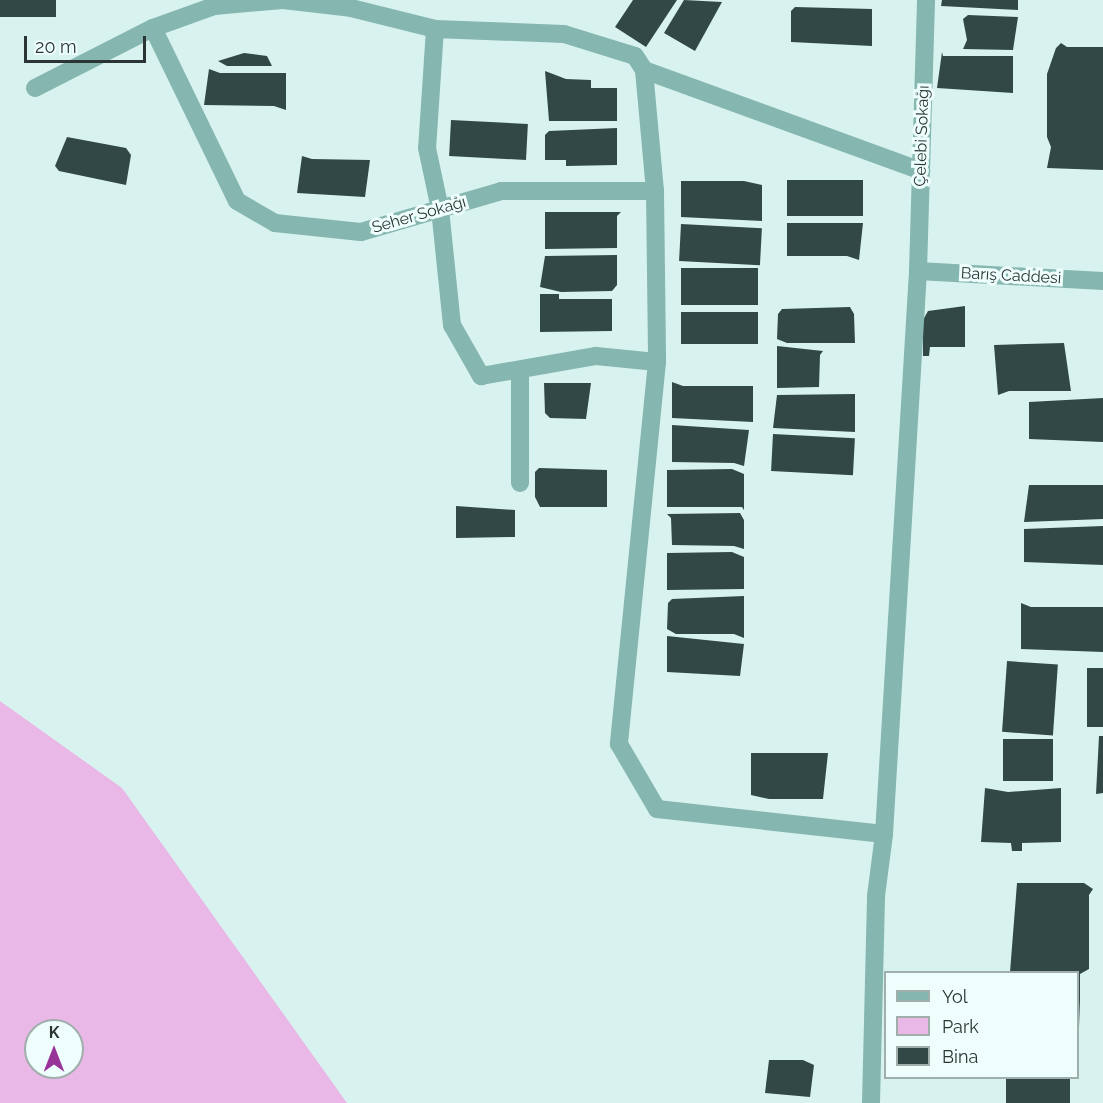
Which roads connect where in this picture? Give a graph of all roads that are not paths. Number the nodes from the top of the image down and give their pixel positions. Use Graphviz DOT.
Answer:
graph roads {
  1 [pos="926,0"];
  2 [pos="153,28"];
  3 [pos="435,29"];
  4 [pos="644,70"];
  5 [pos="35,87"];
  6 [pos="921,171"];
  7 [pos="655,191"];
  8 [pos="440,209"];
  9 [pos="918,271"];
  10 [pos="1103,281"];
  11 [pos="657,362"];
  12 [pos="520,370"];
  13 [pos="520,483"];
  14 [pos="884,834"];
  15 [pos="871,1103"];
  1 -- 6 [label="street, Çelebi Sokağı"];
  2 -- 3 [label="street"];
  2 -- 5 [label="street"];
  2 -- 8 [label="street, Seher Sokağı"];
  3 -- 4 [label="street"];
  3 -- 8 [label="street"];
  4 -- 6 [label="street"];
  4 -- 7 [label="street"];
  6 -- 9 [label="street, Çelebi Sokağı"];
  7 -- 8 [label="street, Seher Sokağı"];
  7 -- 11 [label="street"];
  8 -- 12 [label="street"];
  9 -- 10 [label="street, Barış Caddesi"];
  9 -- 14 [label="street, Çelebi Sokağı"];
  11 -- 12 [label="street"];
  11 -- 14 [label="street"];
  12 -- 13 [label="street"];
  14 -- 15 [label="street, Çelebi Sokağı"];
}
